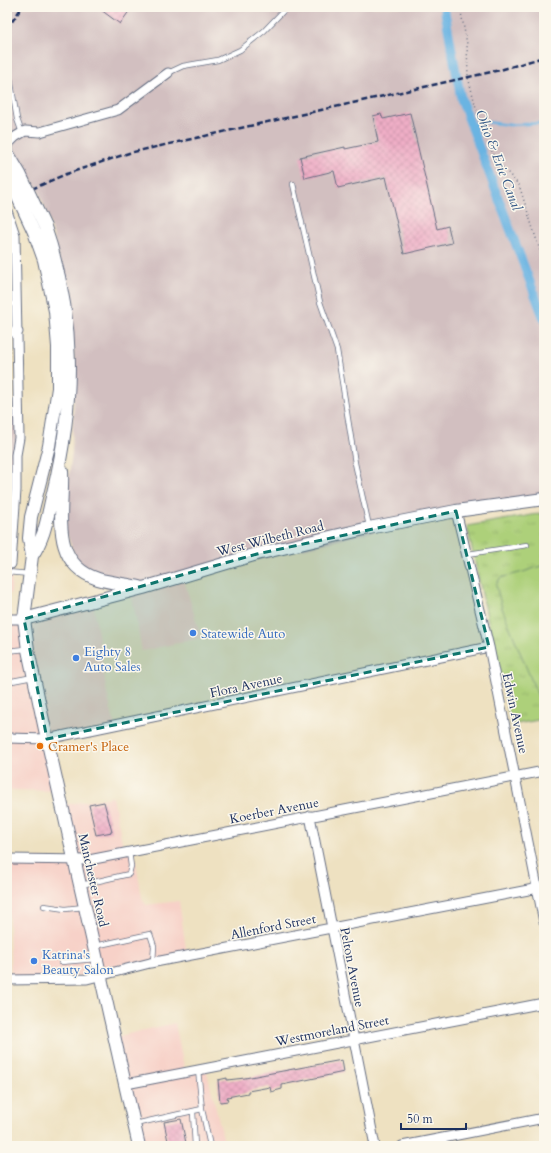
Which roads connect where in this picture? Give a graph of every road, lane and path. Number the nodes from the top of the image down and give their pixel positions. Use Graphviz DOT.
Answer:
graph roads {
  1 [pos="287,7"];
  2 [pos="460,7"];
  3 [pos="7,60"];
  4 [pos="168,74"];
  5 [pos="22,133"];
  6 [pos="7,145"];
  7 [pos="7,152"];
  8 [pos="7,174"];
  9 [pos="293,184"];
  10 [pos="7,211"];
  11 [pos="40,229"];
  12 [pos="544,264"];
  13 [pos="7,332"];
  14 [pos="18,332"];
  15 [pos="11,455"];
  16 [pos="62,457"];
  17 [pos="544,499"];
  18 [pos="456,511"];
  19 [pos="11,514"];
  20 [pos="369,528"];
  21 [pos="527,545"];
  22 [pos="468,554"];
  23 [pos="32,556"];
  24 [pos="9,568"];
  25 [pos="30,574"];
  26 [pos="144,588"];
  27 [pos="7,619"];
  28 [pos="24,619"];
  29 [pos="489,647"];
  30 [pos="28,649"];
  31 [pos="7,651"];
  32 [pos="34,677"];
  33 [pos="7,682"];
  34 [pos="7,738"];
  35 [pos="47,739"];
  36 [pos="544,771"];
  37 [pos="516,777"];
  38 [pos="310,816"];
  39 [pos="129,852"];
  40 [pos="7,858"];
  41 [pos="75,859"];
  42 [pos="81,885"];
  43 [pos="541,887"];
  44 [pos="44,906"];
  45 [pos="86,906"];
  46 [pos="544,922"];
  47 [pos="331,928"];
  48 [pos="95,946"];
  49 [pos="98,959"];
  50 [pos="61,962"];
  51 [pos="154,962"];
  52 [pos="102,975"];
  53 [pos="7,980"];
  54 [pos="544,1003"];
  55 [pos="354,1039"];
  56 [pos="198,1069"];
  57 [pos="126,1084"];
  58 [pos="202,1109"];
  59 [pos="192,1112"];
  60 [pos="544,1118"];
  61 [pos="135,1124"];
  62 [pos="139,1146"];
  63 [pos="195,1146"];
  64 [pos="210,1146"];
  65 [pos="375,1146"];
  66 [pos="402,1146"];
  1 -- 4 [label="lane"];
  2 -- 12 [label="path"];
  3 -- 5 [label="lane"];
  4 -- 5 [label="street"];
  5 -- 6 [label="street"];
  7 -- 11 [label="main road, bridge"];
  8 -- 11 [label="main road, bridge"];
  9 -- 20 [label="lane"];
  10 -- 14 [label="street"];
  11 -- 16 [label="main road"];
  11 -- 23 [label="main road"];
  13 -- 14 [label="street"];
  14 -- 15 [label="street"];
  15 -- 19 [label="street"];
  16 -- 23 [label="main road"];
  16 -- 26 [label="main road"];
  17 -- 18 [label="main road, West Wilbeth Road"];
  18 -- 20 [label="main road, West Wilbeth Road"];
  18 -- 22 [label="street, Edwin Avenue"];
  19 -- 24 [label="street"];
  20 -- 26 [label="main road, West Wilbeth Road"];
  21 -- 22 [label="lane"];
  22 -- 29 [label="street, Edwin Avenue"];
  23 -- 25 [label="main road, Manchester Road"];
  24 -- 25 [label="lane"];
  25 -- 28 [label="main road, Manchester Road"];
  26 -- 28 [label="main road, West Wilbeth Road"];
  27 -- 28 [label="street, West Wilbeth Road"];
  28 -- 30 [label="main road, Manchester Road"];
  29 -- 35 [label="street, Flora Avenue"];
  29 -- 37 [label="street, Edwin Avenue"];
  30 -- 31 [label="lane"];
  30 -- 32 [label="main road, Manchester Road"];
  32 -- 33 [label="lane"];
  32 -- 35 [label="main road, Manchester Road"];
  34 -- 35 [label="street, Flora Avenue"];
  35 -- 41 [label="main road, Manchester Road"];
  36 -- 37 [label="street, Koerber Avenue"];
  37 -- 38 [label="street, Koerber Avenue"];
  37 -- 43 [label="street, Edwin Avenue"];
  38 -- 39 [label="street, Koerber Avenue"];
  38 -- 47 [label="street, Pelton Avenue"];
  39 -- 41 [label="street, Koerber Avenue"];
  39 -- 42 [label="lane"];
  40 -- 41 [label="street, Koerber Avenue"];
  41 -- 42 [label="main road, Manchester Road"];
  42 -- 45 [label="main road, Manchester Road"];
  43 -- 46 [label="street, Edwin Avenue"];
  43 -- 47 [label="street, Allenford Street"];
  44 -- 45 [label="lane"];
  45 -- 48 [label="main road, Manchester Road"];
  47 -- 51 [label="street, Allenford Street"];
  47 -- 55 [label="street, Pelton Avenue"];
  48 -- 49 [label="main road, Manchester Road"];
  48 -- 51 [label="lane"];
  49 -- 50 [label="lane"];
  49 -- 52 [label="main road, Manchester Road"];
  51 -- 52 [label="street, Allenford Street"];
  52 -- 53 [label="street, Allenford Street"];
  52 -- 57 [label="main road, Manchester Road"];
  54 -- 55 [label="street, Westmoreland Street"];
  55 -- 56 [label="street, Westmoreland Street"];
  55 -- 65 [label="street, Pelton Avenue"];
  56 -- 57 [label="street, Westmoreland Street"];
  56 -- 58 [label="lane"];
  57 -- 61 [label="main road, Manchester Road"];
  58 -- 59 [label="lane"];
  58 -- 64 [label="lane"];
  59 -- 61 [label="lane"];
  59 -- 63 [label="lane"];
  60 -- 66 [label="street"];
  61 -- 62 [label="main road, Manchester Road"];
}
